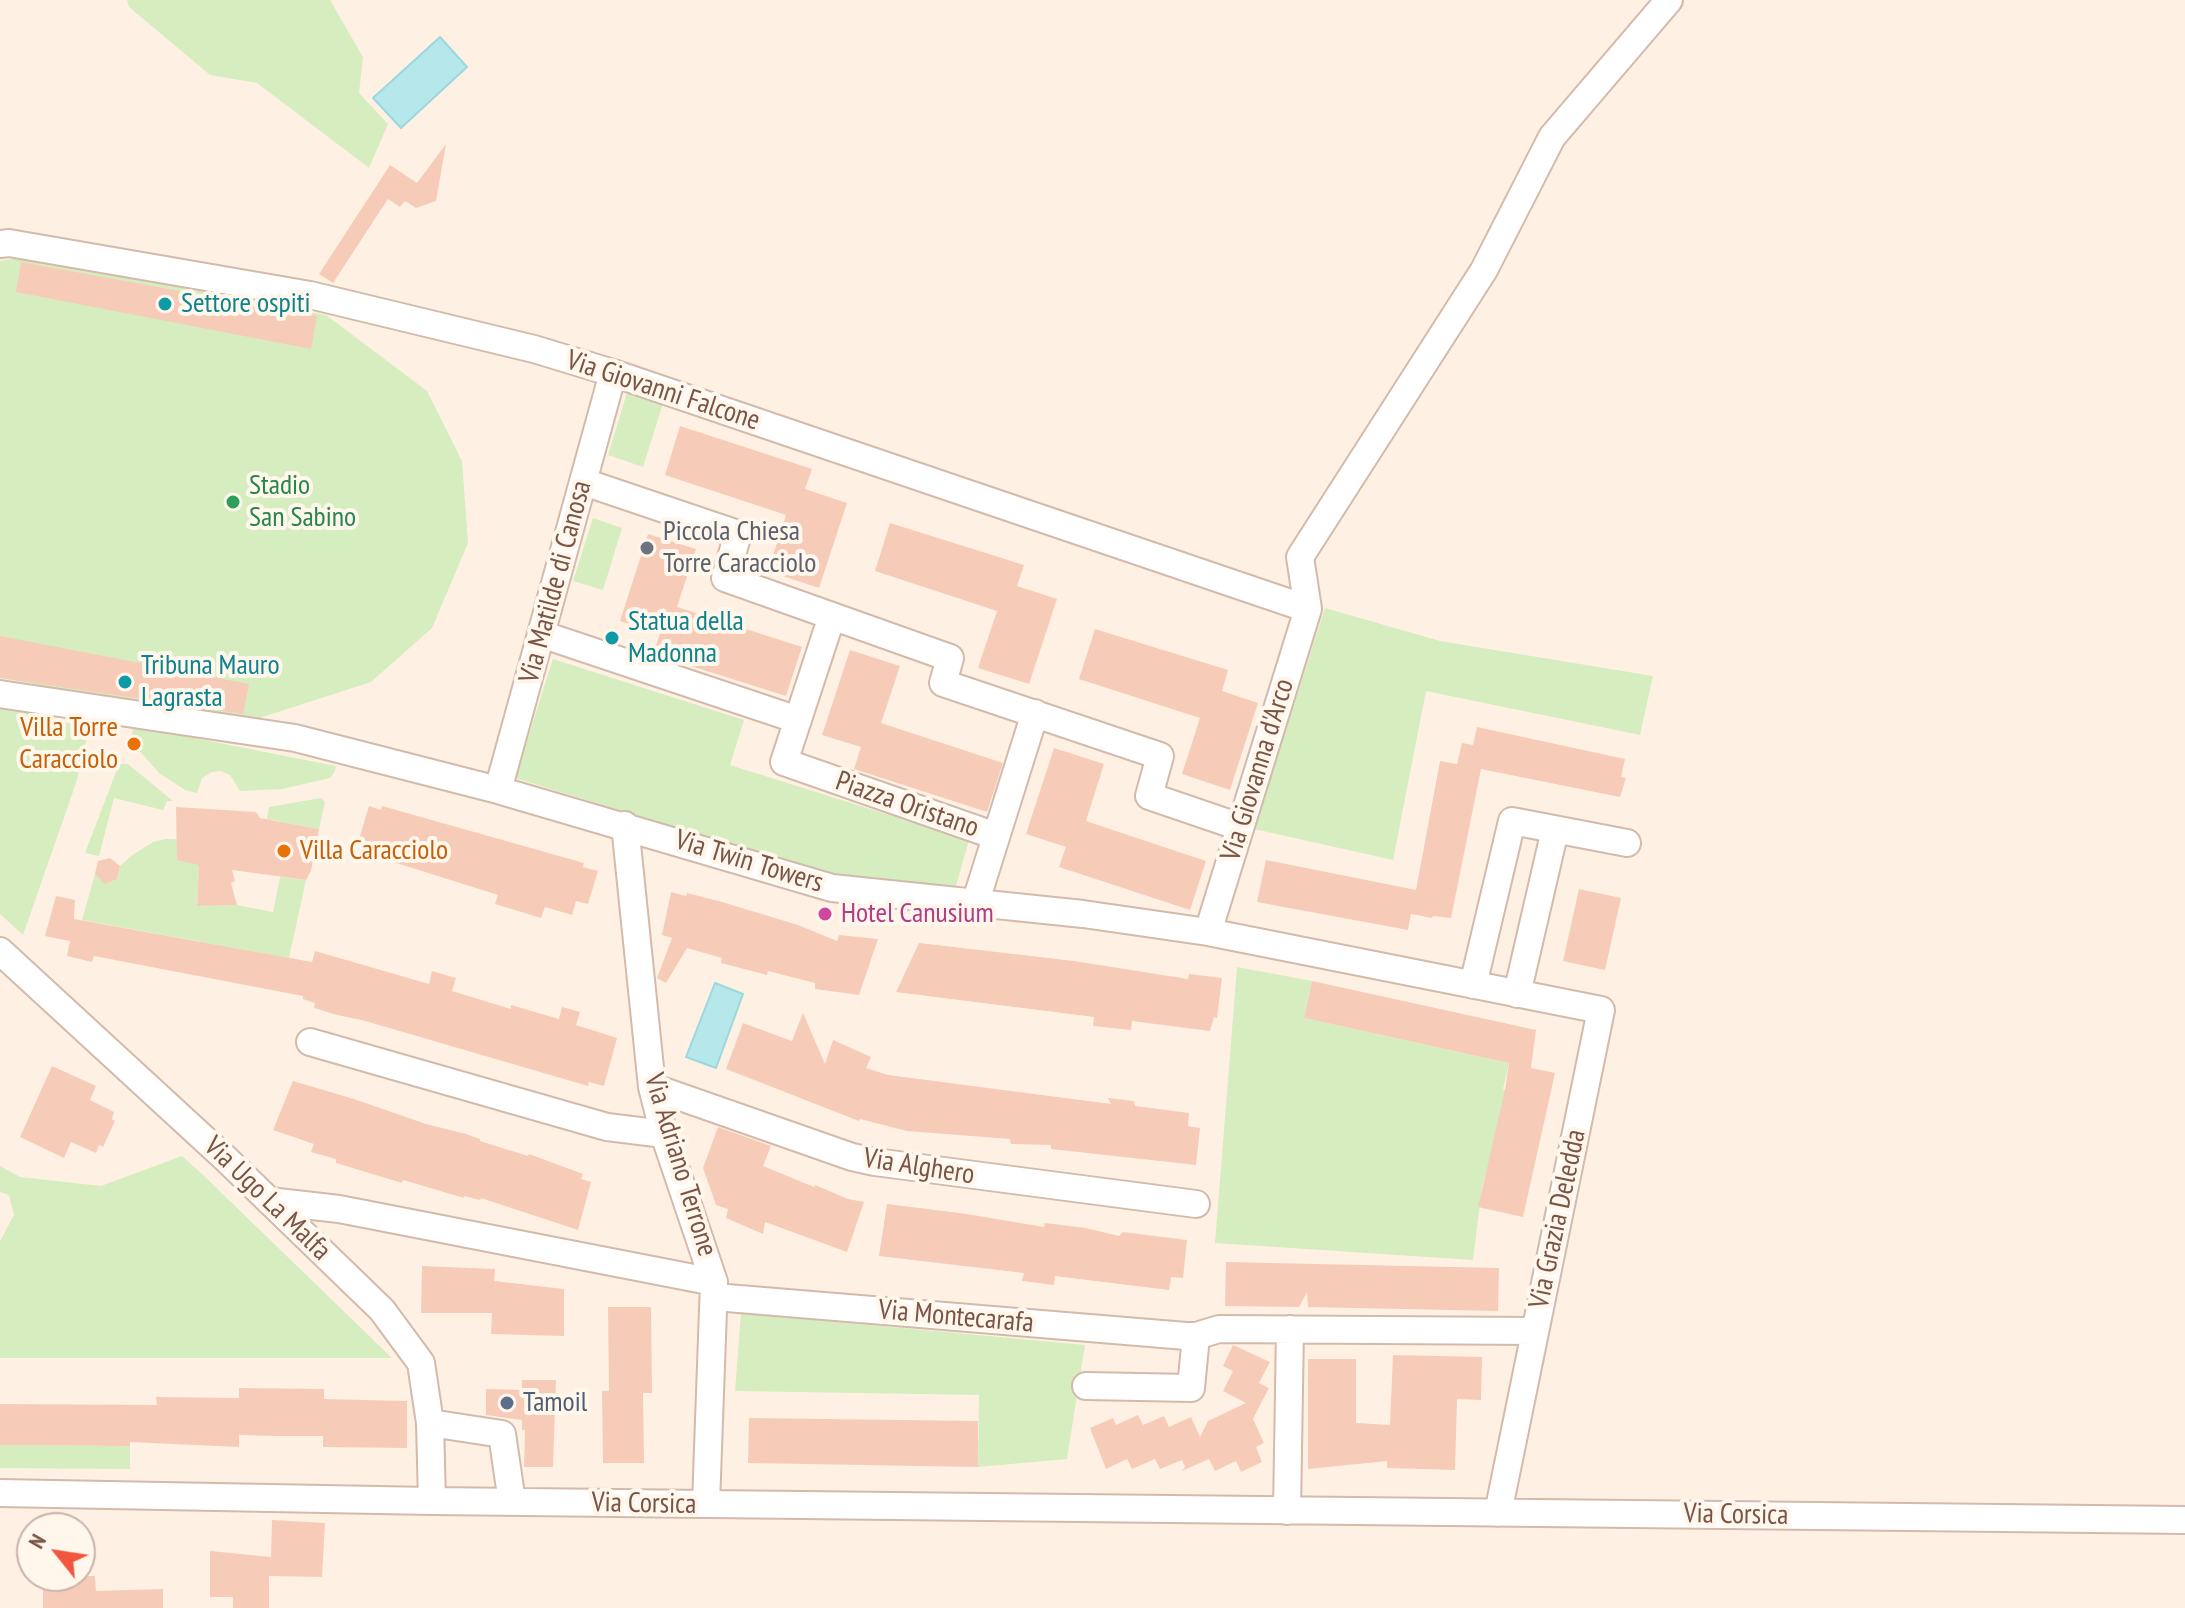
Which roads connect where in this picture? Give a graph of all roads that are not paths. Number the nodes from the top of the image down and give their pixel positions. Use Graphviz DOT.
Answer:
graph roads {
  1 [pos="1669,0"];
  2 [pos="0,244"];
  3 [pos="613,373"];
  4 [pos="584,482"];
  5 [pos="1308,609"];
  6 [pos="832,616"];
  7 [pos="541,634"];
  8 [pos="0,694"];
  9 [pos="1035,713"];
  10 [pos="798,720"];
  11 [pos="498,790"];
  12 [pos="625,825"];
  13 [pos="1240,827"];
  14 [pos="1555,830"];
  15 [pos="996,836"];
  16 [pos="1627,843"];
  17 [pos="975,904"];
  18 [pos="1208,932"];
  19 [pos="0,951"];
  20 [pos="1473,985"];
  21 [pos="1517,994"];
  22 [pos="310,1042"];
  23 [pos="652,1087"];
  24 [pos="664,1134"];
  25 [pos="269,1201"];
  26 [pos="1196,1204"];
  27 [pos="715,1289"];
  28 [pos="1290,1329"];
  29 [pos="1535,1331"];
  30 [pos="1196,1336"];
  31 [pos="1086,1386"];
  32 [pos="430,1423"];
  33 [pos="0,1493"];
  34 [pos="432,1501"];
  35 [pos="512,1502"];
  36 [pos="706,1504"];
  37 [pos="1287,1511"];
  38 [pos="1498,1513"];
  39 [pos="2185,1520"];
  1 -- 5 [label="street"];
  2 -- 3 [label="street, Via Giovanni Falcone"];
  3 -- 4 [label="street, Via Matilde di Canosa"];
  3 -- 5 [label="street, Via Giovanni Falcone"];
  4 -- 6 [label="street"];
  4 -- 7 [label="street, Via Matilde di Canosa"];
  5 -- 13 [label="street, Via Giovanna d'Arco"];
  6 -- 9 [label="street"];
  6 -- 10 [label="street, Piazza Oristano"];
  7 -- 10 [label="street"];
  7 -- 11 [label="street, Via Matilde di Canosa"];
  8 -- 11 [label="street"];
  9 -- 13 [label="street"];
  9 -- 15 [label="street, Piazza Oristano"];
  10 -- 15 [label="street, Piazza Oristano"];
  11 -- 12 [label="street, Via Twin Towers"];
  12 -- 17 [label="street, Via Twin Towers"];
  12 -- 23 [label="street, Via Adriano Terrone"];
  13 -- 18 [label="street, Via Giovanna d'Arco"];
  14 -- 16 [label="street"];
  14 -- 20 [label="street"];
  14 -- 21 [label="street"];
  15 -- 17 [label="street"];
  17 -- 18 [label="street, Via Twin Towers"];
  18 -- 20 [label="street, Via Grazia Deledda"];
  19 -- 25 [label="street, Via Ugo La Malfa"];
  20 -- 21 [label="street, Via Grazia Deledda"];
  21 -- 29 [label="street, Via Grazia Deledda"];
  22 -- 24 [label="street"];
  23 -- 24 [label="street, Via Adriano Terrone"];
  23 -- 26 [label="street, Via Alghero"];
  24 -- 27 [label="street, Via Adriano Terrone"];
  25 -- 27 [label="street, Via Montecarafa"];
  25 -- 32 [label="street, Via Ugo La Malfa"];
  27 -- 30 [label="street, Via Montecarafa"];
  27 -- 36 [label="street, Via Adriano Terrone"];
  28 -- 29 [label="street, Via Montecarafa"];
  28 -- 30 [label="street, Via Montecarafa"];
  28 -- 37 [label="street"];
  29 -- 38 [label="street, Via Grazia Deledda"];
  30 -- 31 [label="street"];
  32 -- 34 [label="street, Via Ugo La Malfa"];
  32 -- 35 [label="street"];
  33 -- 34 [label="street, Via Corsica"];
  34 -- 35 [label="street, Via Corsica"];
  35 -- 36 [label="street, Via Corsica"];
  36 -- 37 [label="street, Via Corsica"];
  37 -- 38 [label="street, Via Corsica"];
  38 -- 39 [label="street, Via Corsica"];
}
